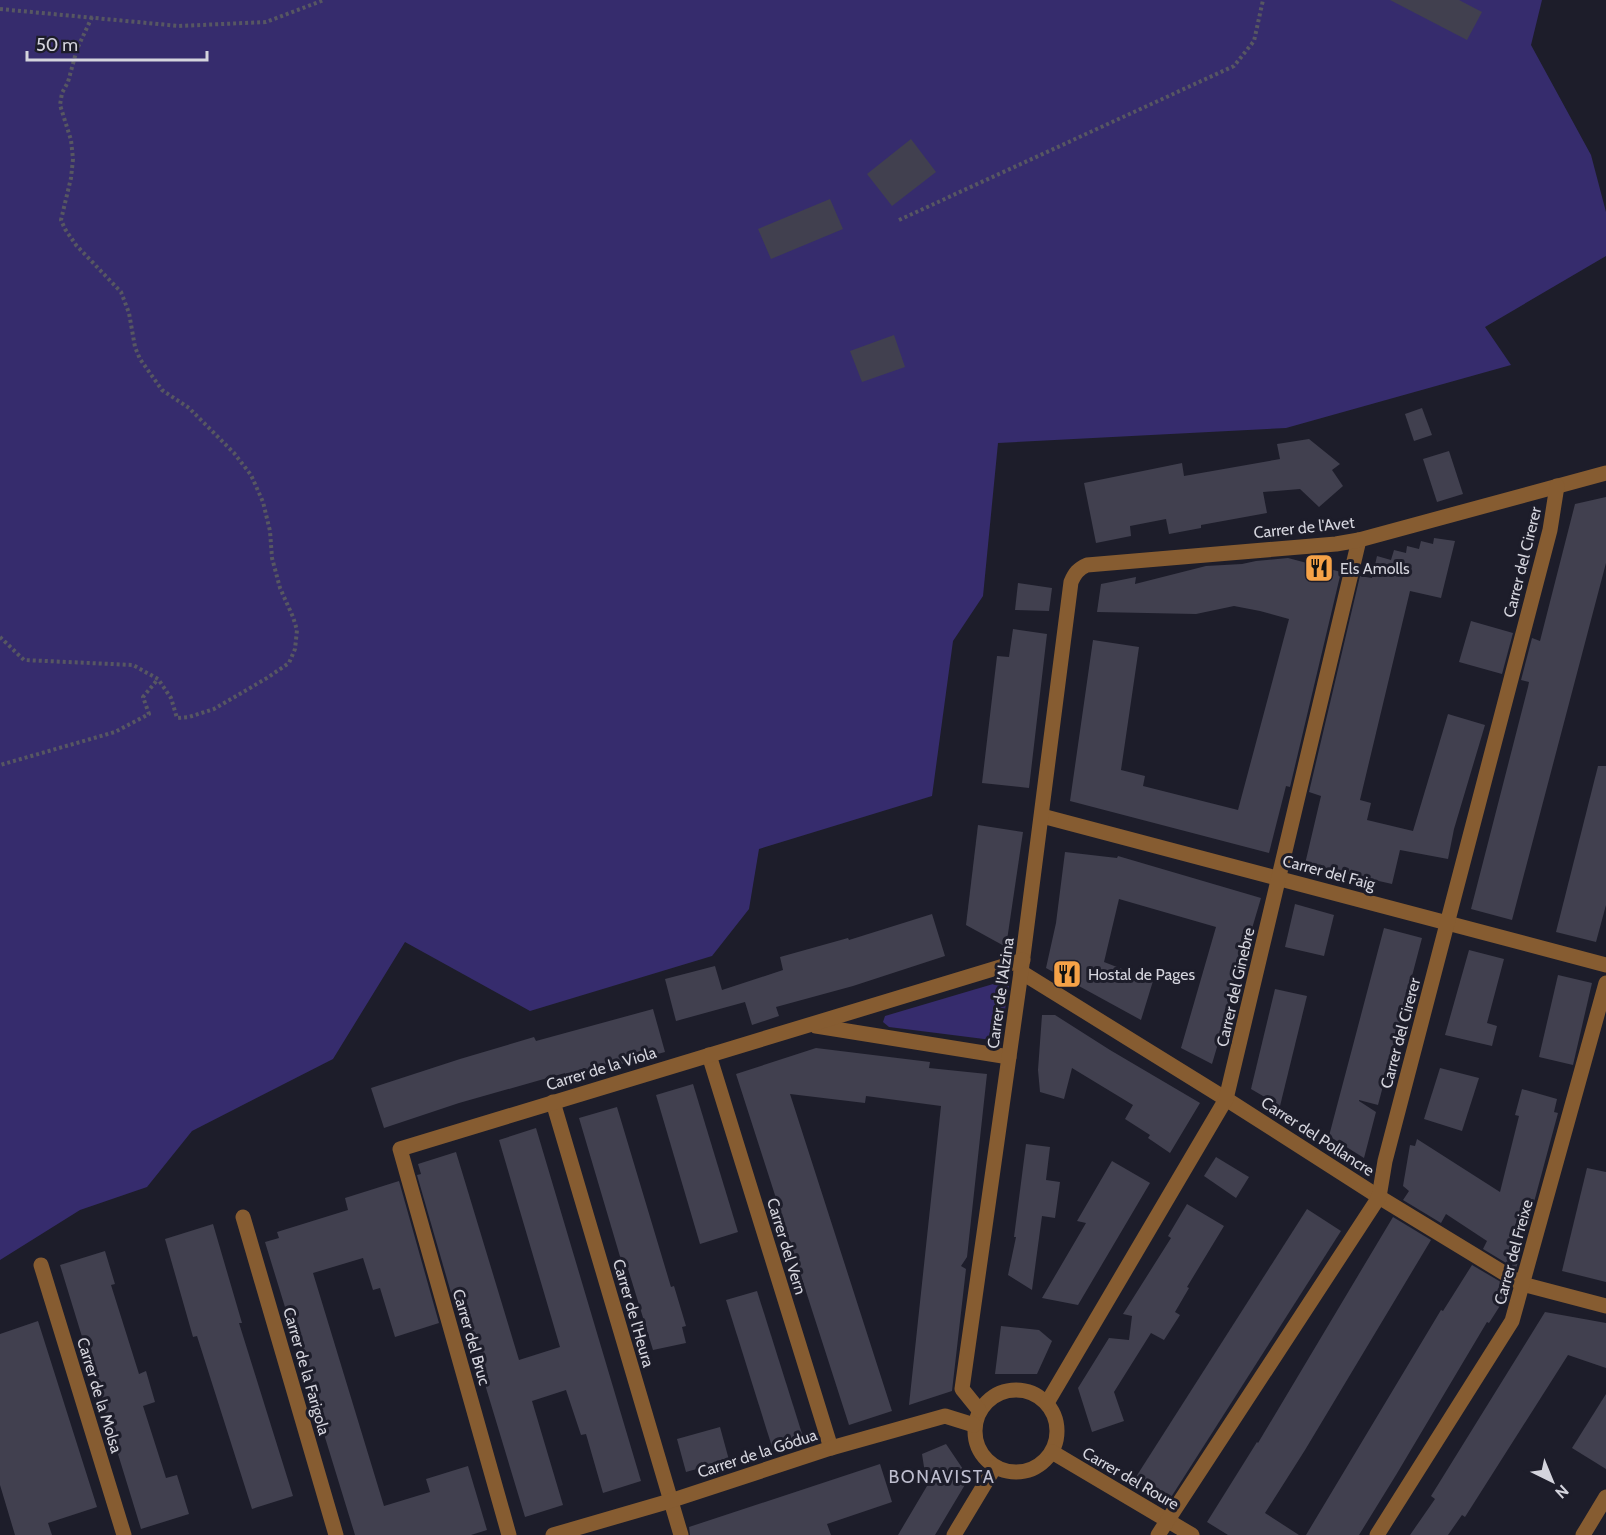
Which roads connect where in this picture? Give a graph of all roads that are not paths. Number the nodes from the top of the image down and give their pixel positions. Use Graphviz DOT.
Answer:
graph roads {
  1 [pos="1606,473"];
  2 [pos="1557,486"];
  3 [pos="1359,540"];
  4 [pos="1074,574"];
  5 [pos="1042,816"];
  6 [pos="1280,877"];
  7 [pos="1448,923"];
  8 [pos="1606,965"];
  9 [pos="1022,966"];
  10 [pos="1606,983"];
  11 [pos="813,1025"];
  12 [pos="709,1055"];
  13 [pos="1009,1058"];
  14 [pos="1226,1099"];
  15 [pos="553,1102"];
  16 [pos="400,1149"];
  17 [pos="1379,1197"];
  18 [pos="243,1217"];
  19 [pos="41,1265"];
  20 [pos="1522,1284"];
  21 [pos="1606,1306"];
  22 [pos="1047,1403"];
  23 [pos="979,1410"];
  24 [pos="974,1425"];
  25 [pos="831,1448"];
  26 [pos="1052,1452"];
  27 [pos="995,1467"];
  28 [pos="1606,1497"];
  29 [pos="670,1501"];
  30 [pos="1167,1519"];
  31 [pos="124,1535"];
  32 [pos="336,1535"];
  33 [pos="509,1535"];
  34 [pos="553,1535"];
  35 [pos="681,1535"];
  36 [pos="954,1535"];
  37 [pos="1158,1535"];
  38 [pos="1192,1535"];
  39 [pos="1377,1535"];
  40 [pos="1582,1535"];
  1 -- 2 [label="street, Carrer de l'Avet"];
  2 -- 3 [label="street, Carrer de l'Avet"];
  2 -- 7 [label="street, Carrer del Cirerer"];
  3 -- 4 [label="street, Carrer de l'Avet"];
  3 -- 6 [label="street, Carrer del Ginebre"];
  4 -- 5 [label="street, Carrer de l'Alzina"];
  5 -- 6 [label="street, Carrer del Faig"];
  5 -- 9 [label="street, Carrer de l'Alzina"];
  6 -- 7 [label="street, Carrer del Faig"];
  6 -- 14 [label="street, Carrer del Ginebre"];
  7 -- 8 [label="street, Carrer del Faig"];
  7 -- 17 [label="street, Carrer del Cirerer"];
  9 -- 11 [label="street, Carrer de la Viola"];
  9 -- 13 [label="street, Carrer de l'Alzina"];
  9 -- 14 [label="street, Carrer del Pollancre"];
  10 -- 20 [label="street, Carrer del Freixe"];
  11 -- 12 [label="street, Carrer de la Viola"];
  11 -- 13 [label="street, Carrer de la Viola"];
  12 -- 15 [label="street, Carrer de la Viola"];
  12 -- 25 [label="street, Carrer del Vern"];
  13 -- 23 [label="street, Carrer de l'Alzina"];
  14 -- 17 [label="street, Carrer del Pollancre"];
  14 -- 22 [label="street, Carrer del Ginebre"];
  15 -- 16 [label="street, Carrer de la Viola"];
  15 -- 29 [label="street, Carrer de l'Heura"];
  16 -- 33 [label="street, Carrer del Bruc"];
  17 -- 20 [label="street, Carrer del Pollancre"];
  17 -- 30 [label="street, Carrer del Cirerer"];
  18 -- 32 [label="street, Carrer de la Farigola"];
  19 -- 31 [label="street, Carrer de la Molsa"];
  20 -- 21 [label="street, Carrer del Pollancre"];
  20 -- 39 [label="street, Carrer del Freixe"];
  22 -- 23 [label="street"];
  22 -- 26 [label="street"];
  23 -- 24 [label="street"];
  24 -- 25 [label="street, Carrer de la Gódua"];
  24 -- 27 [label="street"];
  25 -- 29 [label="street, Carrer de la Gódua"];
  26 -- 27 [label="street"];
  26 -- 30 [label="street, Carrer del Roure"];
  27 -- 36 [label="street"];
  28 -- 40 [label="street"];
  29 -- 34 [label="street, Carrer de la Gódua"];
  29 -- 35 [label="street, Carrer de l'Heura"];
  30 -- 37 [label="street, Carrer del Cirerer"];
  30 -- 38 [label="street, Carrer del Roure"];
}
